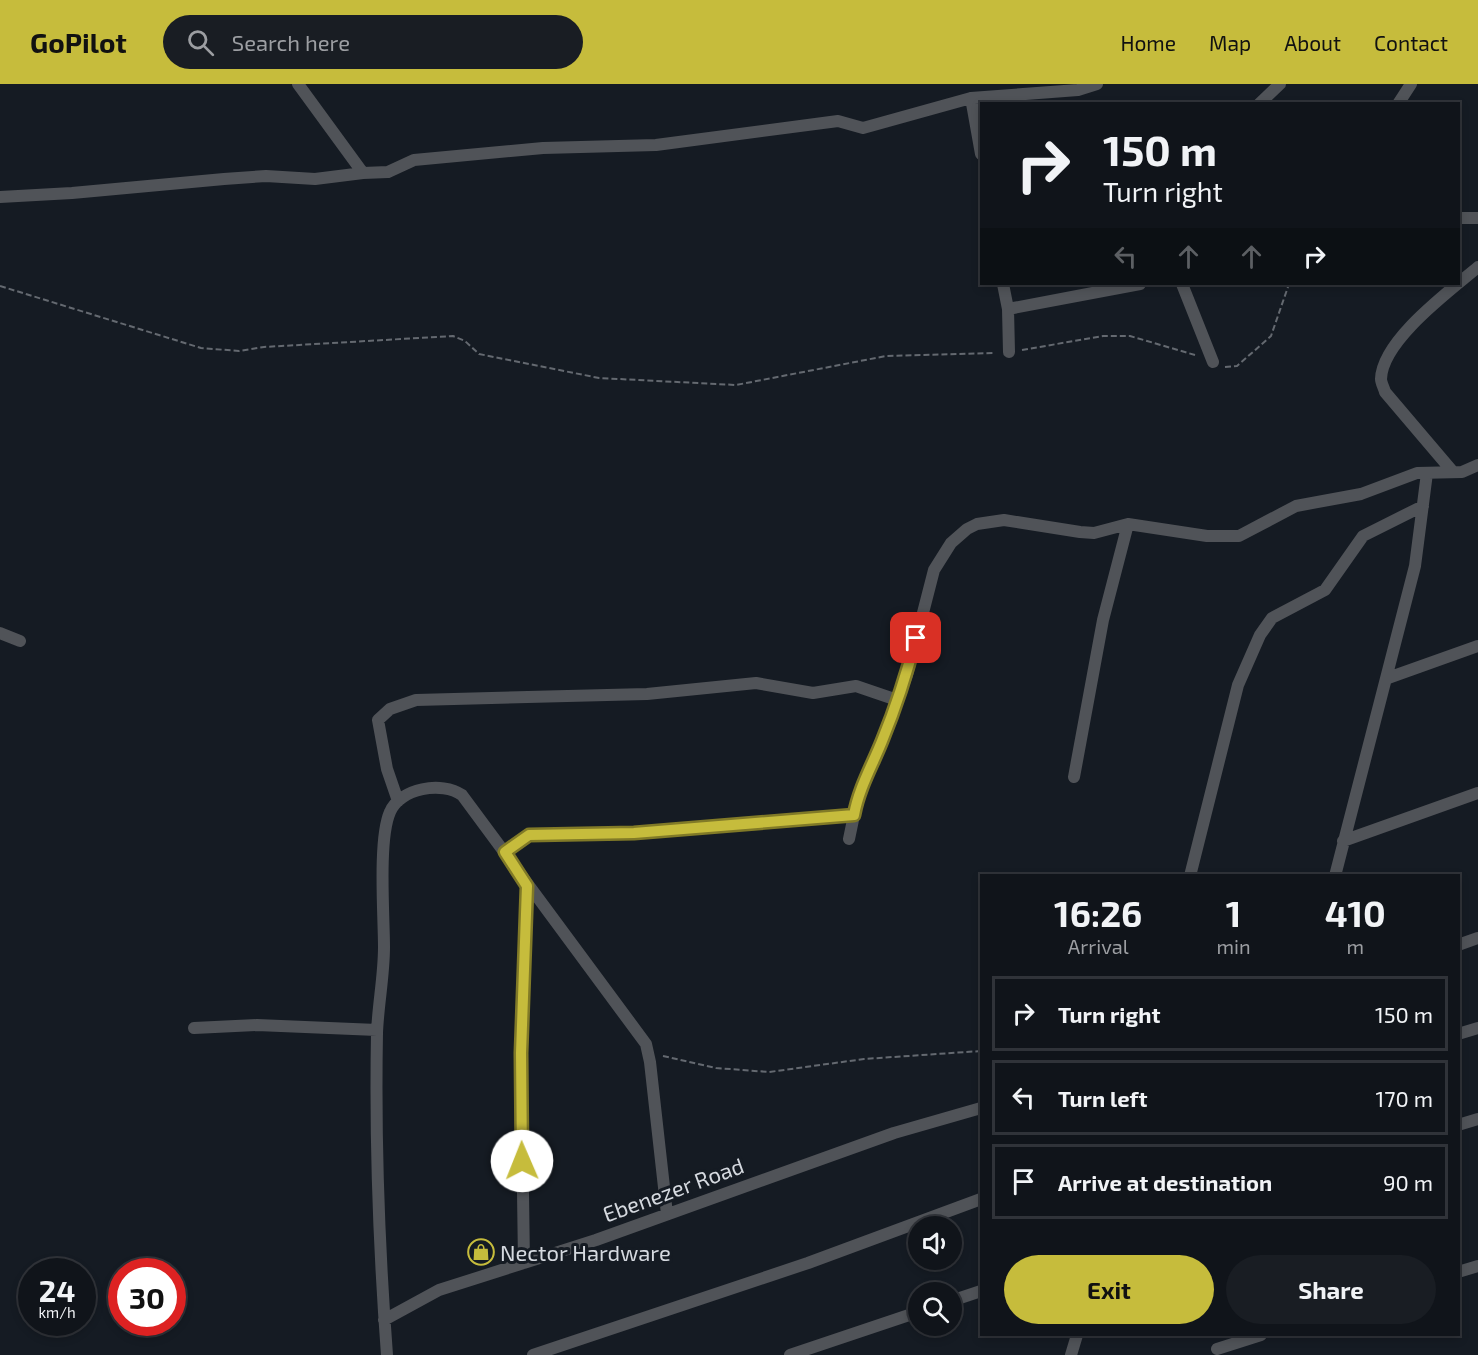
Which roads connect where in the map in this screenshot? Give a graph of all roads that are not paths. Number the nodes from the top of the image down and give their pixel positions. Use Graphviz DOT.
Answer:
graph roads {
  1 [pos="298,84"];
  2 [pos="1097,84"];
  3 [pos="1280,84"];
  4 [pos="1411,84"];
  5 [pos="971,98"];
  6 [pos="1261,102"];
  7 [pos="1399,102"];
  8 [pos="980,148"];
  9 [pos="363,173"];
  10 [pos="0,196"];
  11 [pos="1460,218"];
  12 [pos="1478,218"];
  13 [pos="1478,267"];
  14 [pos="1460,283"];
  15 [pos="1003,285"];
  16 [pos="1135,285"];
  17 [pos="1182,285"];
  18 [pos="1458,285"];
  19 [pos="1008,309"];
  20 [pos="1008,352"];
  21 [pos="1213,362"];
  22 [pos="1478,465"];
  23 [pos="1453,472"];
  24 [pos="1427,473"];
  25 [pos="1423,506"];
  26 [pos="1128,525"];
  27 [pos="0,633"];
  28 [pos="20,641"];
  29 [pos="1478,646"];
  30 [pos="1388,678"];
  31 [pos="897,700"];
  32 [pos="1074,777"];
  33 [pos="1478,793"];
  34 [pos="398,801"];
  35 [pos="854,815"];
  36 [pos="849,839"];
  37 [pos="1343,841"];
  38 [pos="505,852"];
  39 [pos="1191,874"];
  40 [pos="1335,874"];
  41 [pos="527,886"];
  42 [pos="1478,938"];
  43 [pos="1460,944"];
  44 [pos="194,1028"];
  45 [pos="1478,1028"];
  46 [pos="377,1030"];
  47 [pos="1460,1033"];
  48 [pos="980,1108"];
  49 [pos="1478,1119"];
  50 [pos="1460,1124"];
  51 [pos="980,1199"];
  52 [pos="667,1214"];
  53 [pos="524,1263"];
  54 [pos="1478,1266"];
  55 [pos="1460,1271"];
  56 [pos="980,1291"];
  57 [pos="962,1297"];
  58 [pos="908,1315"];
  59 [pos="384,1320"];
  60 [pos="1077,1336"];
  61 [pos="1220,1336"];
  62 [pos="1258,1336"];
  63 [pos="1216,1352"];
  64 [pos="387,1355"];
  65 [pos="533,1355"];
  66 [pos="790,1355"];
  67 [pos="1071,1355"];
  1 -- 9 [label="street"];
  2 -- 5 [label="street"];
  3 -- 6 [label="street"];
  4 -- 7 [label="street"];
  5 -- 8 [label="street"];
  5 -- 9 [label="street"];
  9 -- 10 [label="street"];
  11 -- 12 [label="street"];
  13 -- 14 [label="street"];
  15 -- 19 [label="street"];
  16 -- 19 [label="street"];
  17 -- 21 [label="street"];
  18 -- 23 [label="street"];
  19 -- 20 [label="street"];
  22 -- 23 [label="street"];
  23 -- 24 [label="street"];
  24 -- 25 [label="street"];
  24 -- 26 [label="street"];
  25 -- 30 [label="street"];
  25 -- 39 [label="street"];
  26 -- 31 [label="street"];
  26 -- 32 [label="street"];
  27 -- 28 [label="street"];
  29 -- 30 [label="street"];
  30 -- 37 [label="street"];
  31 -- 34 [label="street"];
  31 -- 35 [label="street"];
  33 -- 37 [label="street"];
  34 -- 38 [label="street"];
  34 -- 46 [label="street"];
  35 -- 36 [label="street"];
  35 -- 38 [label="street"];
  37 -- 40 [label="street"];
  38 -- 41 [label="street"];
  41 -- 52 [label="street"];
  41 -- 53 [label="street"];
  42 -- 43 [label="street"];
  44 -- 46 [label="street"];
  45 -- 47 [label="street"];
  46 -- 59 [label="street"];
  48 -- 52 [label="street, Ebenezer Road"];
  49 -- 50 [label="street"];
  51 -- 65 [label="street"];
  52 -- 53 [label="street, Ebenezer Road"];
  53 -- 59 [label="street, Ebenezer Road"];
  54 -- 55 [label="street"];
  56 -- 57 [label="street"];
  58 -- 66 [label="street"];
  59 -- 64 [label="street"];
  60 -- 67 [label="street"];
  61 -- 63 [label="street"];
  62 -- 63 [label="street"];
}
